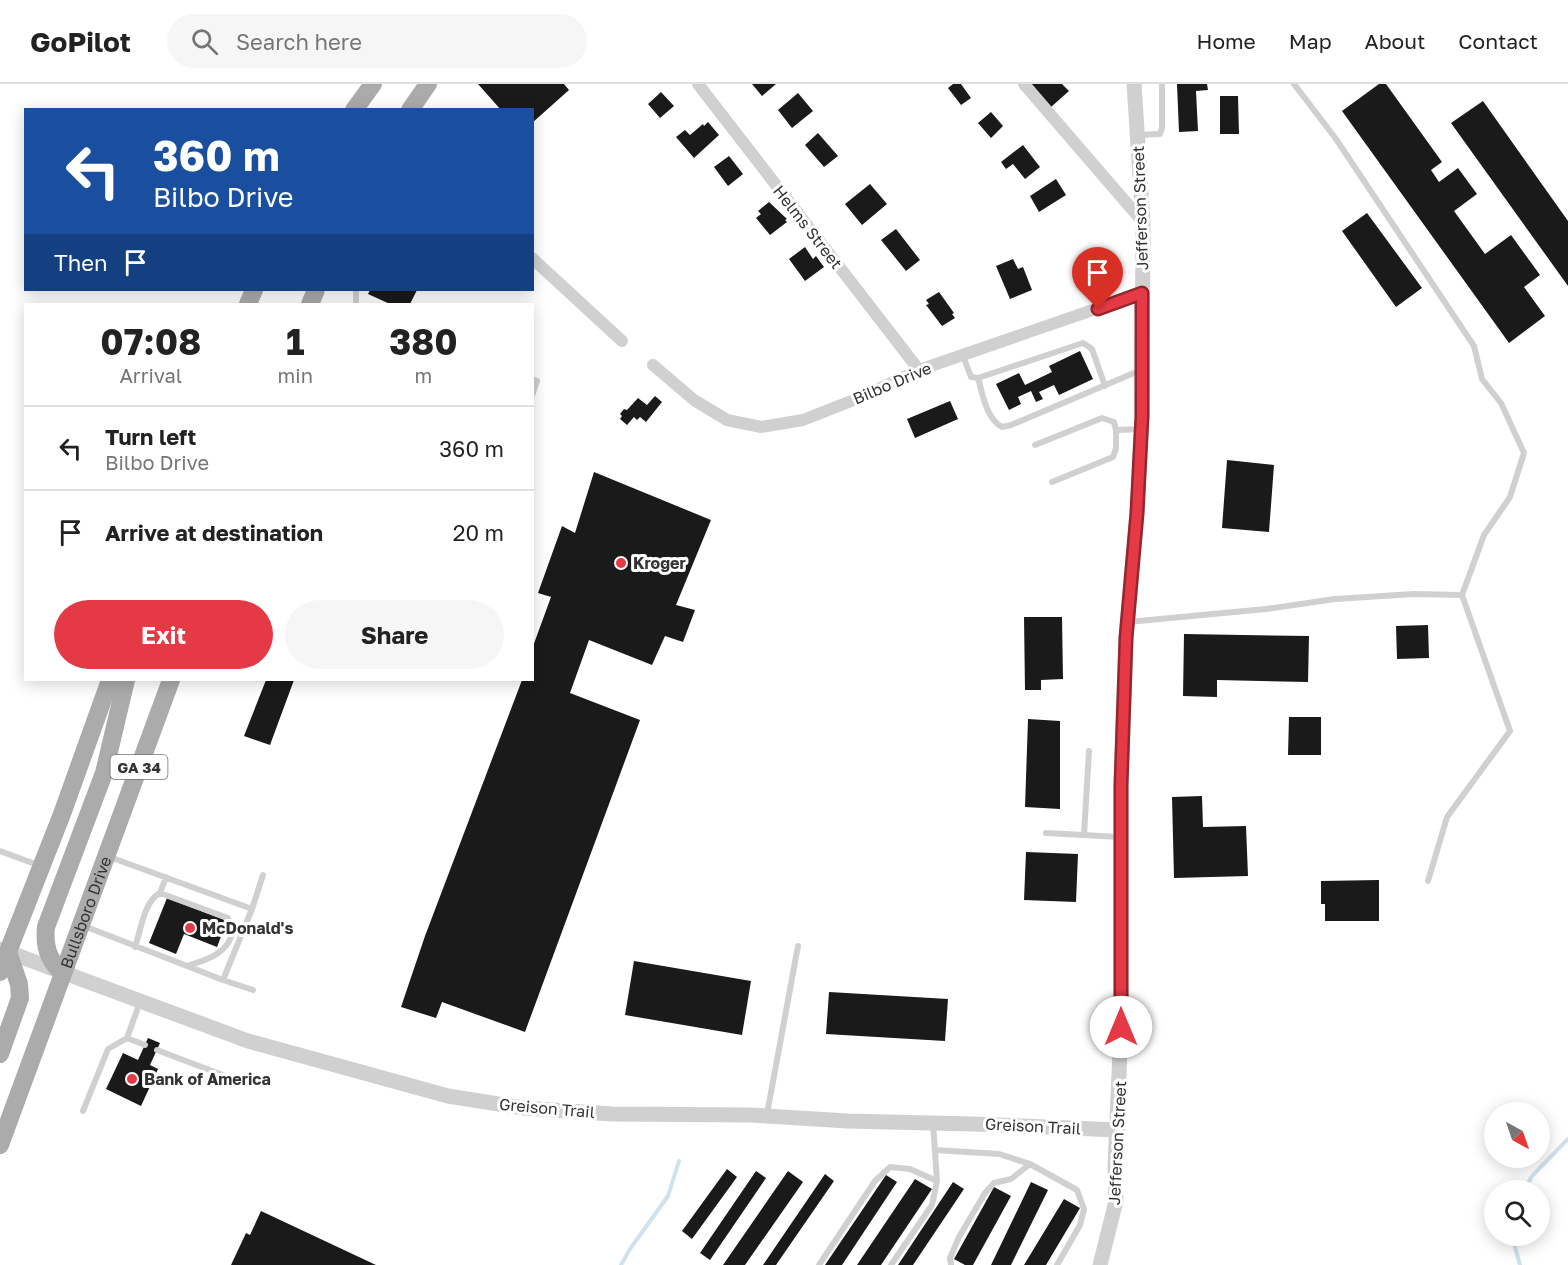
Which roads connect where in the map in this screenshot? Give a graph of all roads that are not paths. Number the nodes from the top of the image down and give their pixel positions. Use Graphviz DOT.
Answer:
graph roads {
  1 [pos="373,84"];
  2 [pos="428,84"];
  3 [pos="698,84"];
  4 [pos="1024,84"];
  5 [pos="1134,84"];
  6 [pos="1162,84"];
  7 [pos="1294,84"];
  8 [pos="355,108"];
  9 [pos="411,108"];
  10 [pos="1137,135"];
  11 [pos="1143,222"];
  12 [pos="534,260"];
  13 [pos="1142,293"];
  14 [pos="622,340"];
  15 [pos="963,356"];
  16 [pos="653,365"];
  17 [pos="919,370"];
  18 [pos="1142,370"];
  19 [pos="978,378"];
  20 [pos="1105,386"];
  21 [pos="1141,429"];
  22 [pos="1116,430"];
  23 [pos="1035,445"];
  24 [pos="1052,482"];
  25 [pos="1462,595"];
  26 [pos="1128,622"];
  27 [pos="110,681"];
  28 [pos="126,681"];
  29 [pos="171,681"];
  30 [pos="1089,752"];
  31 [pos="1046,833"];
  32 [pos="1084,835"];
  33 [pos="1121,837"];
  34 [pos="0,851"];
  35 [pos="106,855"];
  36 [pos="42,866"];
  37 [pos="263,875"];
  38 [pos="166,877"];
  39 [pos="1428,881"];
  40 [pos="160,893"];
  41 [pos="252,909"];
  42 [pos="81,925"];
  43 [pos="135,946"];
  44 [pos="798,946"];
  45 [pos="4,951"];
  46 [pos="186,966"];
  47 [pos="0,972"];
  48 [pos="63,973"];
  49 [pos="223,980"];
  50 [pos="253,990"];
  51 [pos="140,1002"];
  52 [pos="127,1038"];
  53 [pos="145,1045"];
  54 [pos="157,1050"];
  55 [pos="0,1054"];
  56 [pos="233,1080"];
  57 [pos="83,1111"];
  58 [pos="767,1116"];
  59 [pos="933,1123"];
  60 [pos="1118,1130"];
  61 [pos="0,1145"];
  62 [pos="935,1150"];
  63 [pos="1030,1164"];
  64 [pos="937,1181"];
  65 [pos="819,1265"];
  66 [pos="891,1265"];
  67 [pos="951,1265"];
  68 [pos="1057,1265"];
  69 [pos="1100,1265"];
  1 -- 8 [label="main road"];
  2 -- 9 [label="main road"];
  3 -- 17 [label="street, Helms Street"];
  4 -- 11 [label="street"];
  5 -- 10 [label="street, Jefferson Street"];
  6 -- 10 [label="lane"];
  7 -- 25 [label="lane"];
  10 -- 11 [label="street, Jefferson Street"];
  11 -- 13 [label="street, Jefferson Street"];
  12 -- 14 [label="street"];
  13 -- 15 [label="street, Bilbo Drive"];
  13 -- 18 [label="street, Jefferson Street"];
  15 -- 17 [label="street, Bilbo Drive"];
  15 -- 19 [label="lane"];
  16 -- 17 [label="street, Bilbo Drive"];
  18 -- 20 [label="lane"];
  18 -- 21 [label="street, Jefferson Street"];
  19 -- 20 [label="lane"];
  19 -- 20 [label="lane"];
  21 -- 22 [label="lane"];
  21 -- 26 [label="street, Jefferson Street"];
  22 -- 23 [label="lane"];
  22 -- 24 [label="lane"];
  25 -- 26 [label="lane"];
  25 -- 39 [label="lane"];
  26 -- 33 [label="street, Jefferson Street"];
  27 -- 36 [label="main road"];
  28 -- 48 [label="main road"];
  29 -- 35 [label="main road, Bullsboro Drive / GA 34"];
  30 -- 32 [label="lane"];
  31 -- 32 [label="lane"];
  32 -- 33 [label="lane"];
  33 -- 60 [label="street, Jefferson Street"];
  34 -- 36 [label="lane"];
  35 -- 38 [label="lane"];
  35 -- 42 [label="main road, Bullsboro Drive / GA 34"];
  36 -- 45 [label="main road"];
  37 -- 41 [label="lane"];
  38 -- 40 [label="lane"];
  38 -- 41 [label="lane"];
  40 -- 43 [label="lane"];
  40 -- 46 [label="lane"];
  41 -- 49 [label="lane"];
  42 -- 43 [label="lane"];
  42 -- 48 [label="main road, Bullsboro Drive / GA 34"];
  43 -- 46 [label="lane"];
  44 -- 58 [label="lane"];
  45 -- 47 [label="main road"];
  45 -- 48 [label="street, Greison Trail"];
  45 -- 55 [label="main road"];
  46 -- 49 [label="lane"];
  48 -- 51 [label="street, Greison Trail"];
  48 -- 61 [label="main road, Bullsboro Drive / GA 34"];
  49 -- 50 [label="lane"];
  51 -- 52 [label="lane"];
  51 -- 58 [label="street, Greison Trail"];
  52 -- 53 [label="lane"];
  52 -- 57 [label="lane"];
  54 -- 56 [label="lane"];
  58 -- 59 [label="street, Greison Trail"];
  59 -- 60 [label="street, Greison Trail"];
  59 -- 62 [label="lane"];
  60 -- 69 [label="street, Jefferson Street"];
  62 -- 63 [label="lane"];
  62 -- 64 [label="lane"];
  63 -- 67 [label="lane"];
  63 -- 68 [label="lane"];
  64 -- 65 [label="lane"];
  64 -- 66 [label="lane"];
}
